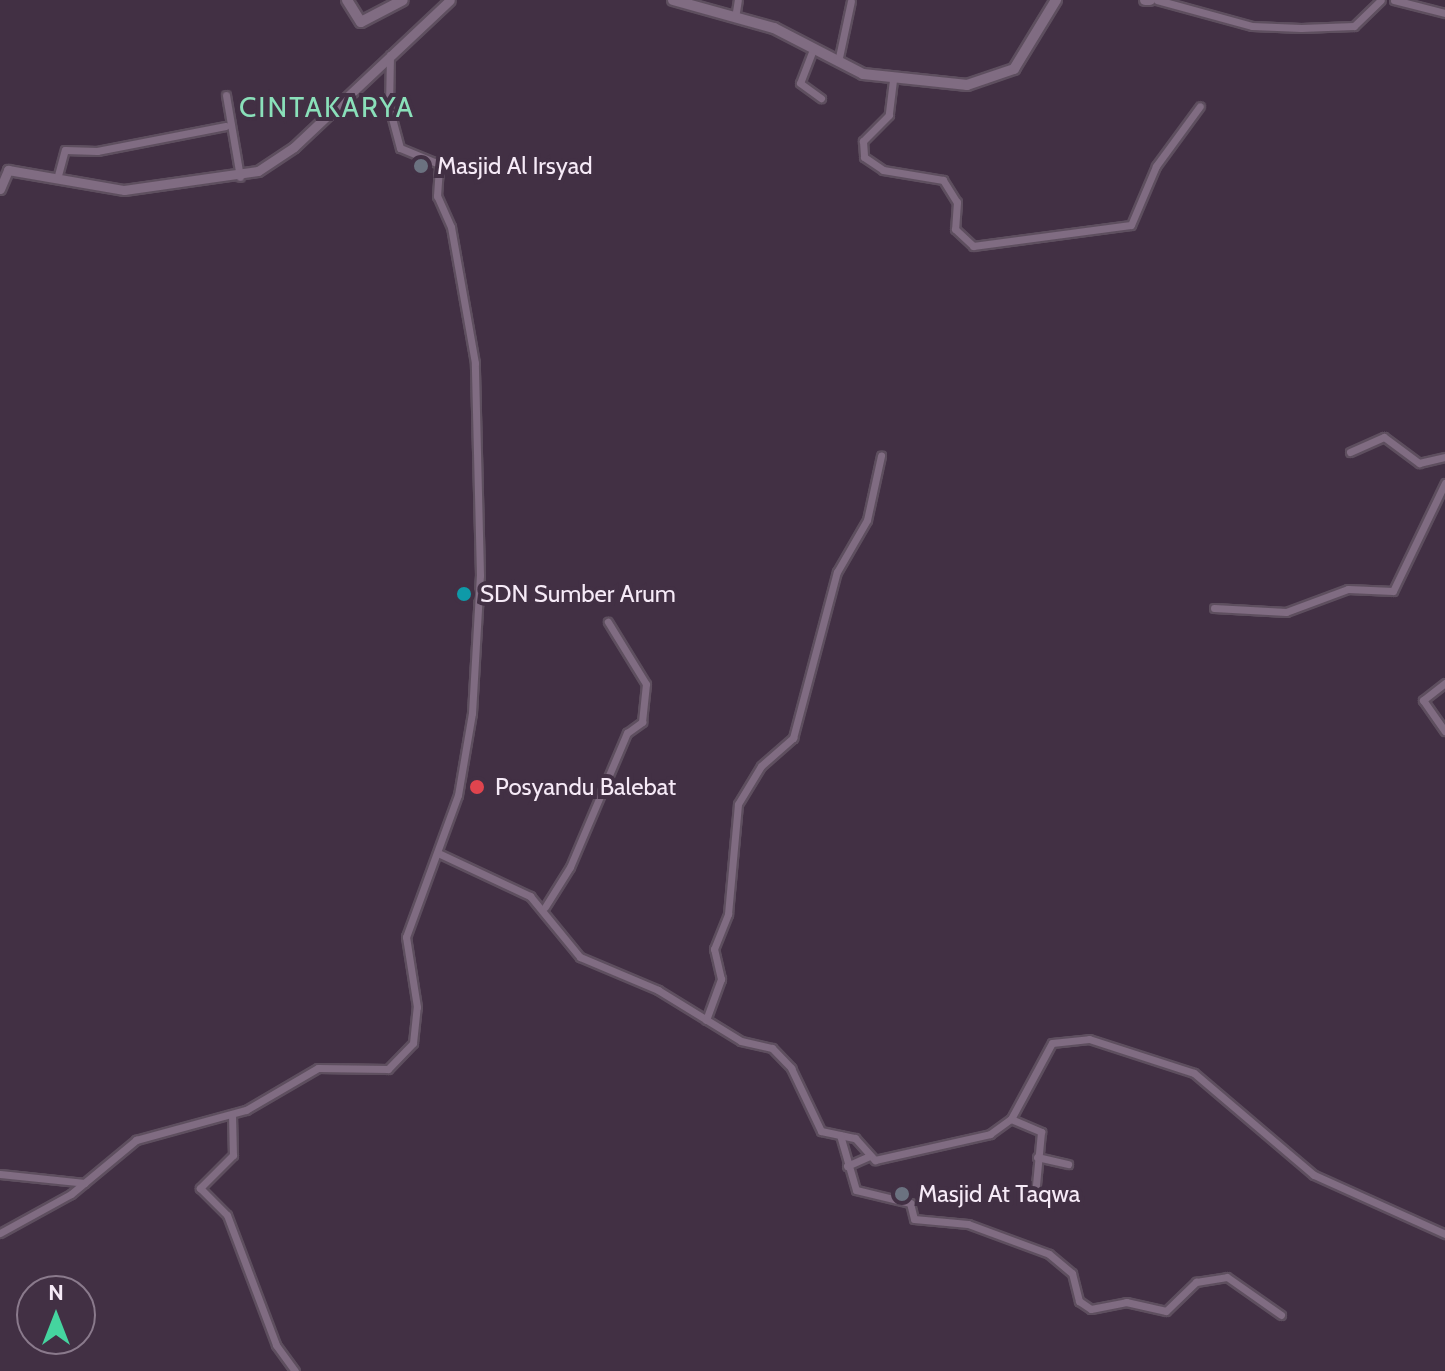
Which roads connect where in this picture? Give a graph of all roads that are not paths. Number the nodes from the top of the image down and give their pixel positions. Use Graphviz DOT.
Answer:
graph roads {
  1 [pos="347,0"];
  2 [pos="403,0"];
  3 [pos="450,0"];
  4 [pos="673,0"];
  5 [pos="738,0"];
  6 [pos="1056,0"];
  7 [pos="1157,0"];
  8 [pos="1381,0"];
  9 [pos="1394,0"];
  10 [pos="851,1"];
  11 [pos="1445,13"];
  12 [pos="735,18"];
  13 [pos="812,52"];
  14 [pos="389,53"];
  15 [pos="837,64"];
  16 [pos="893,80"];
  17 [pos="226,95"];
  18 [pos="821,98"];
  19 [pos="1200,106"];
  20 [pos="226,126"];
  21 [pos="4,169"];
  22 [pos="240,177"];
  23 [pos="57,179"];
  24 [pos="0,189"];
  25 [pos="1350,452"];
  26 [pos="881,456"];
  27 [pos="1445,457"];
  28 [pos="1445,483"];
  29 [pos="1214,608"];
  30 [pos="608,622"];
  31 [pos="1445,683"];
  32 [pos="1445,731"];
  33 [pos="438,853"];
  34 [pos="545,907"];
  35 [pos="706,1020"];
  36 [pos="232,1115"];
  37 [pos="1011,1119"];
  38 [pos="840,1135"];
  39 [pos="869,1156"];
  40 [pos="1037,1157"];
  41 [pos="1068,1164"];
  42 [pos="847,1166"];
  43 [pos="0,1174"];
  44 [pos="85,1183"];
  45 [pos="1035,1196"];
  46 [pos="0,1233"];
  47 [pos="1445,1234"];
  48 [pos="1281,1315"];
  49 [pos="295,1371"];
  1 -- 2 [label="main road"];
  3 -- 14 [label="street"];
  4 -- 12 [label="main road"];
  5 -- 12 [label="street"];
  6 -- 16 [label="main road"];
  7 -- 8 [label="street"];
  9 -- 11 [label="street"];
  10 -- 15 [label="street"];
  12 -- 13 [label="main road"];
  13 -- 15 [label="main road"];
  13 -- 18 [label="street"];
  14 -- 22 [label="street"];
  14 -- 33 [label="street"];
  15 -- 16 [label="main road"];
  16 -- 19 [label="street"];
  17 -- 20 [label="street"];
  20 -- 22 [label="street"];
  20 -- 23 [label="street"];
  21 -- 23 [label="street"];
  21 -- 24 [label="street"];
  22 -- 23 [label="street"];
  25 -- 27 [label="street"];
  26 -- 35 [label="street"];
  28 -- 29 [label="street"];
  30 -- 34 [label="street"];
  31 -- 32 [label="street"];
  33 -- 34 [label="street"];
  33 -- 36 [label="street"];
  34 -- 35 [label="street"];
  35 -- 38 [label="street"];
  36 -- 44 [label="street"];
  36 -- 49 [label="street"];
  37 -- 39 [label="street"];
  37 -- 40 [label="street"];
  37 -- 47 [label="street"];
  38 -- 39 [label="street"];
  38 -- 42 [label="street"];
  39 -- 42 [label="street"];
  40 -- 41 [label="street"];
  40 -- 45 [label="street"];
  42 -- 48 [label="street"];
  43 -- 44 [label="street"];
  44 -- 46 [label="street"];
}
